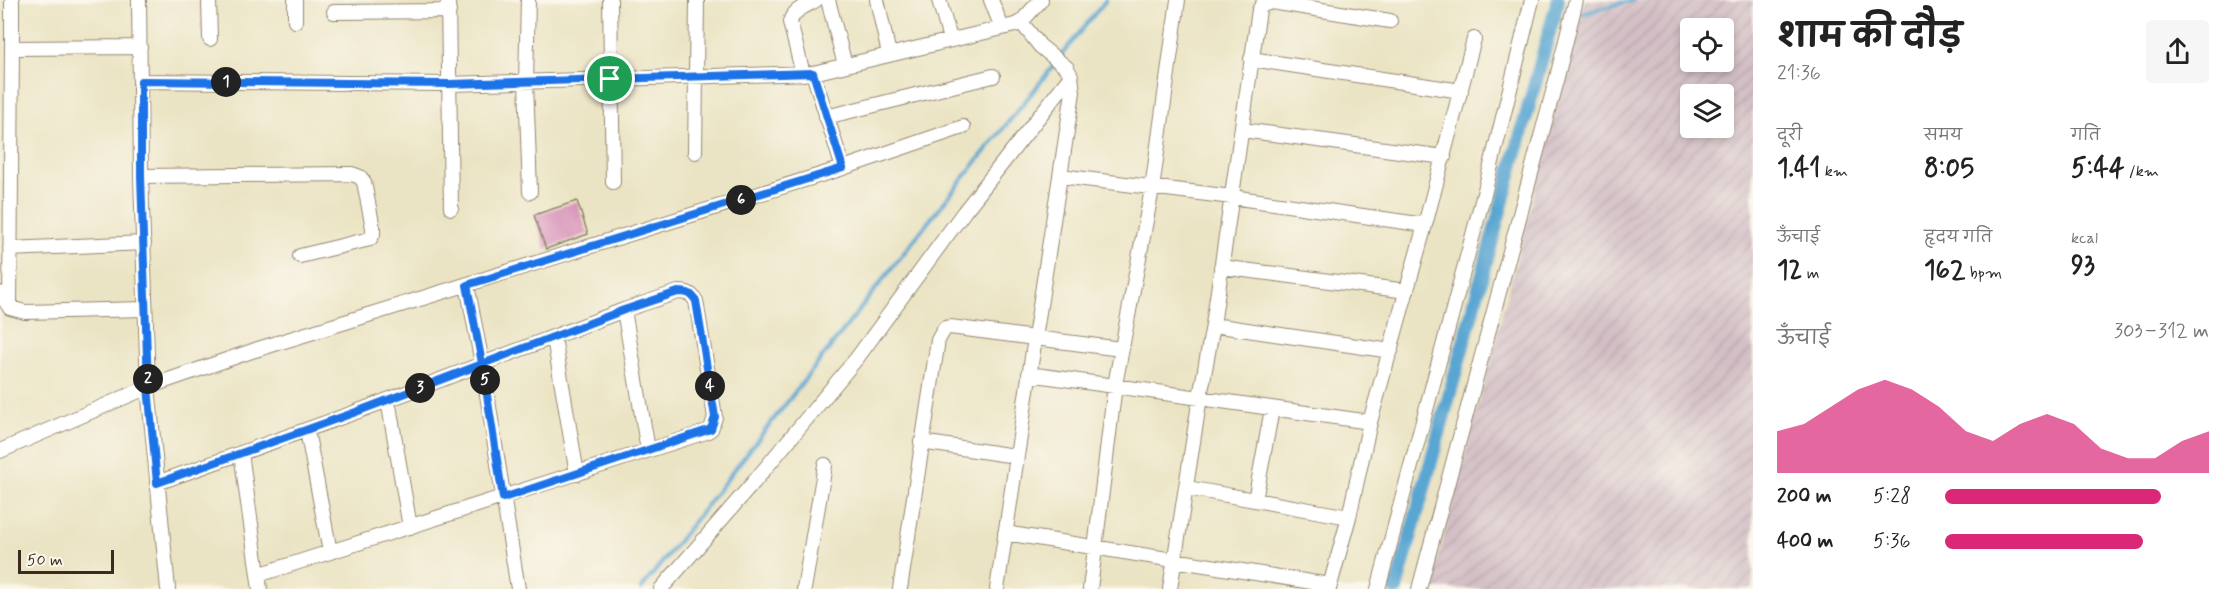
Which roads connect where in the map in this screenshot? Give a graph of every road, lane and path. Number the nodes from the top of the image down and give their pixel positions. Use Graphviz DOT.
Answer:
graph roads {
  1 [pos="12,0"];
  2 [pos="139,0"];
  3 [pos="209,0"];
  4 [pos="295,0"];
  5 [pos="528,0"];
  6 [pos="610,0"];
  7 [pos="698,0"];
  8 [pos="816,0"];
  9 [pos="828,0"];
  10 [pos="877,0"];
  11 [pos="939,0"];
  12 [pos="991,0"];
  13 [pos="1041,0"];
  14 [pos="1178,0"];
  15 [pos="1532,0"];
  16 [pos="1576,0"];
  17 [pos="449,6"];
  18 [pos="334,12"];
  19 [pos="295,21"];
  20 [pos="1390,21"];
  21 [pos="1021,22"];
  22 [pos="1002,28"];
  23 [pos="210,39"];
  24 [pos="950,39"];
  25 [pos="1474,39"];
  26 [pos="140,47"];
  27 [pos="12,48"];
  28 [pos="889,54"];
  29 [pos="1251,58"];
  30 [pos="845,65"];
  31 [pos="1069,72"];
  32 [pos="808,73"];
  33 [pos="698,76"];
  34 [pos="993,76"];
  35 [pos="610,79"];
  36 [pos="6,81"];
  37 [pos="141,81"];
  38 [pos="526,82"];
  39 [pos="449,84"];
  40 [pos="1461,91"];
  41 [pos="826,117"];
  42 [pos="963,127"];
  43 [pos="1243,130"];
  44 [pos="696,152"];
  45 [pos="1444,157"];
  46 [pos="843,168"];
  47 [pos="141,176"];
  48 [pos="1060,176"];
  49 [pos="613,183"];
  50 [pos="1152,189"];
  51 [pos="530,192"];
  52 [pos="1232,197"];
  53 [pos="451,208"];
  54 [pos="1425,225"];
  55 [pos="144,243"];
  56 [pos="10,249"];
  57 [pos="300,256"];
  58 [pos="1221,267"];
  59 [pos="467,285"];
  60 [pos="1407,291"];
  61 [pos="0,293"];
  62 [pos="10,308"];
  63 [pos="145,309"];
  64 [pos="624,310"];
  65 [pos="1214,325"];
  66 [pos="1034,337"];
  67 [pos="554,338"];
  68 [pos="1121,349"];
  69 [pos="1391,351"];
  70 [pos="482,363"];
  71 [pos="1029,374"];
  72 [pos="1115,385"];
  73 [pos="148,387"];
  74 [pos="1200,397"];
  75 [pos="388,400"];
  76 [pos="1272,409"];
  77 [pos="1370,422"];
  78 [pos="307,430"];
  79 [pos="921,442"];
  80 [pos="648,450"];
  81 [pos="0,451"];
  82 [pos="241,453"];
  83 [pos="1015,456"];
  84 [pos="825,465"];
  85 [pos="578,474"];
  86 [pos="157,483"];
  87 [pos="1187,488"];
  88 [pos="503,498"];
  89 [pos="1254,500"];
  90 [pos="1349,517"];
  91 [pos="410,527"];
  92 [pos="1005,533"];
  93 [pos="1095,548"];
  94 [pos="330,552"];
  95 [pos="1174,560"];
  96 [pos="259,582"];
  97 [pos="1329,587"];
  98 [pos="513,588"];
  99 [pos="168,589"];
  100 [pos="661,589"];
  101 [pos="804,589"];
  102 [pos="900,589"];
  103 [pos="997,589"];
  104 [pos="1090,589"];
  105 [pos="1170,589"];
  106 [pos="1378,589"];
  107 [pos="1419,589"];
  1 -- 27 [label="street"];
  2 -- 26 [label="street"];
  3 -- 23 [label="street"];
  4 -- 19 [label="street"];
  5 -- 38 [label="street"];
  6 -- 35 [label="street"];
  7 -- 33 [label="street"];
  8 -- 32 [label="street"];
  9 -- 30 [label="street"];
  10 -- 28 [label="street"];
  11 -- 24 [label="street"];
  12 -- 22 [label="street"];
  13 -- 21 [label="street"];
  14 -- 50 [label="street"];
  15 -- 106 [label="street"];
  16 -- 107 [label="street"];
  17 -- 18 [label="street"];
  17 -- 39 [label="street"];
  20 -- 29 [label="street"];
  21 -- 22 [label="street"];
  21 -- 31 [label="street"];
  22 -- 24 [label="street"];
  24 -- 28 [label="street"];
  25 -- 40 [label="street"];
  26 -- 27 [label="street"];
  26 -- 37 [label="street"];
  27 -- 36 [label="street"];
  28 -- 30 [label="street"];
  29 -- 40 [label="street"];
  29 -- 43 [label="street"];
  30 -- 32 [label="street"];
  31 -- 48 [label="street"];
  31 -- 100 [label="street"];
  32 -- 33 [label="street"];
  32 -- 41 [label="street"];
  33 -- 35 [label="street"];
  33 -- 44 [label="street"];
  34 -- 41 [label="street"];
  35 -- 38 [label="street"];
  35 -- 49 [label="street"];
  36 -- 56 [label="street"];
  37 -- 39 [label="street"];
  37 -- 47 [label="street"];
  38 -- 39 [label="street"];
  38 -- 51 [label="street"];
  39 -- 53 [label="street"];
  40 -- 45 [label="street"];
  41 -- 46 [label="street"];
  42 -- 46 [label="street"];
  43 -- 45 [label="street"];
  43 -- 52 [label="street"];
  45 -- 54 [label="street"];
  46 -- 59 [label="street"];
  47 -- 55 [label="street"];
  47 -- 57 [label="street"];
  48 -- 50 [label="street"];
  48 -- 66 [label="street"];
  50 -- 52 [label="street"];
  50 -- 68 [label="street"];
  52 -- 54 [label="street"];
  52 -- 58 [label="street"];
  54 -- 60 [label="street"];
  55 -- 56 [label="street"];
  55 -- 63 [label="street"];
  56 -- 62 [label="street"];
  58 -- 60 [label="street"];
  58 -- 65 [label="street"];
  59 -- 70 [label="street"];
  59 -- 73 [label="street"];
  60 -- 69 [label="street"];
  61 -- 62 [label="street"];
  62 -- 63 [label="street"];
  63 -- 73 [label="street"];
  64 -- 67 [label="street"];
  64 -- 80 [label="street"];
  64 -- 80 [label="street"];
  65 -- 69 [label="street"];
  65 -- 74 [label="street"];
  66 -- 68 [label="street"];
  66 -- 71 [label="street"];
  66 -- 79 [label="street"];
  67 -- 70 [label="street"];
  67 -- 85 [label="street"];
  68 -- 72 [label="street"];
  69 -- 77 [label="street"];
  70 -- 75 [label="street"];
  70 -- 88 [label="street"];
  71 -- 72 [label="street"];
  71 -- 83 [label="street"];
  72 -- 74 [label="street"];
  72 -- 93 [label="street"];
  73 -- 81 [label="street"];
  73 -- 86 [label="street"];
  74 -- 76 [label="street"];
  74 -- 87 [label="street"];
  75 -- 78 [label="street"];
  75 -- 91 [label="street"];
  76 -- 77 [label="street"];
  76 -- 89 [label="street"];
  77 -- 90 [label="street"];
  78 -- 82 [label="street"];
  78 -- 94 [label="street"];
  79 -- 83 [label="street"];
  79 -- 102 [label="street"];
  80 -- 85 [label="street"];
  82 -- 86 [label="street"];
  82 -- 96 [label="street"];
  83 -- 92 [label="street"];
  84 -- 101 [label="street"];
  85 -- 88 [label="street"];
  86 -- 99 [label="street"];
  87 -- 89 [label="street"];
  87 -- 95 [label="street"];
  88 -- 91 [label="street"];
  88 -- 98 [label="street"];
  89 -- 90 [label="street"];
  90 -- 97 [label="street"];
  91 -- 94 [label="street"];
  92 -- 93 [label="street"];
  92 -- 103 [label="street"];
  93 -- 95 [label="street"];
  93 -- 104 [label="street"];
  94 -- 96 [label="street"];
  95 -- 97 [label="street"];
  95 -- 105 [label="street"];
}
